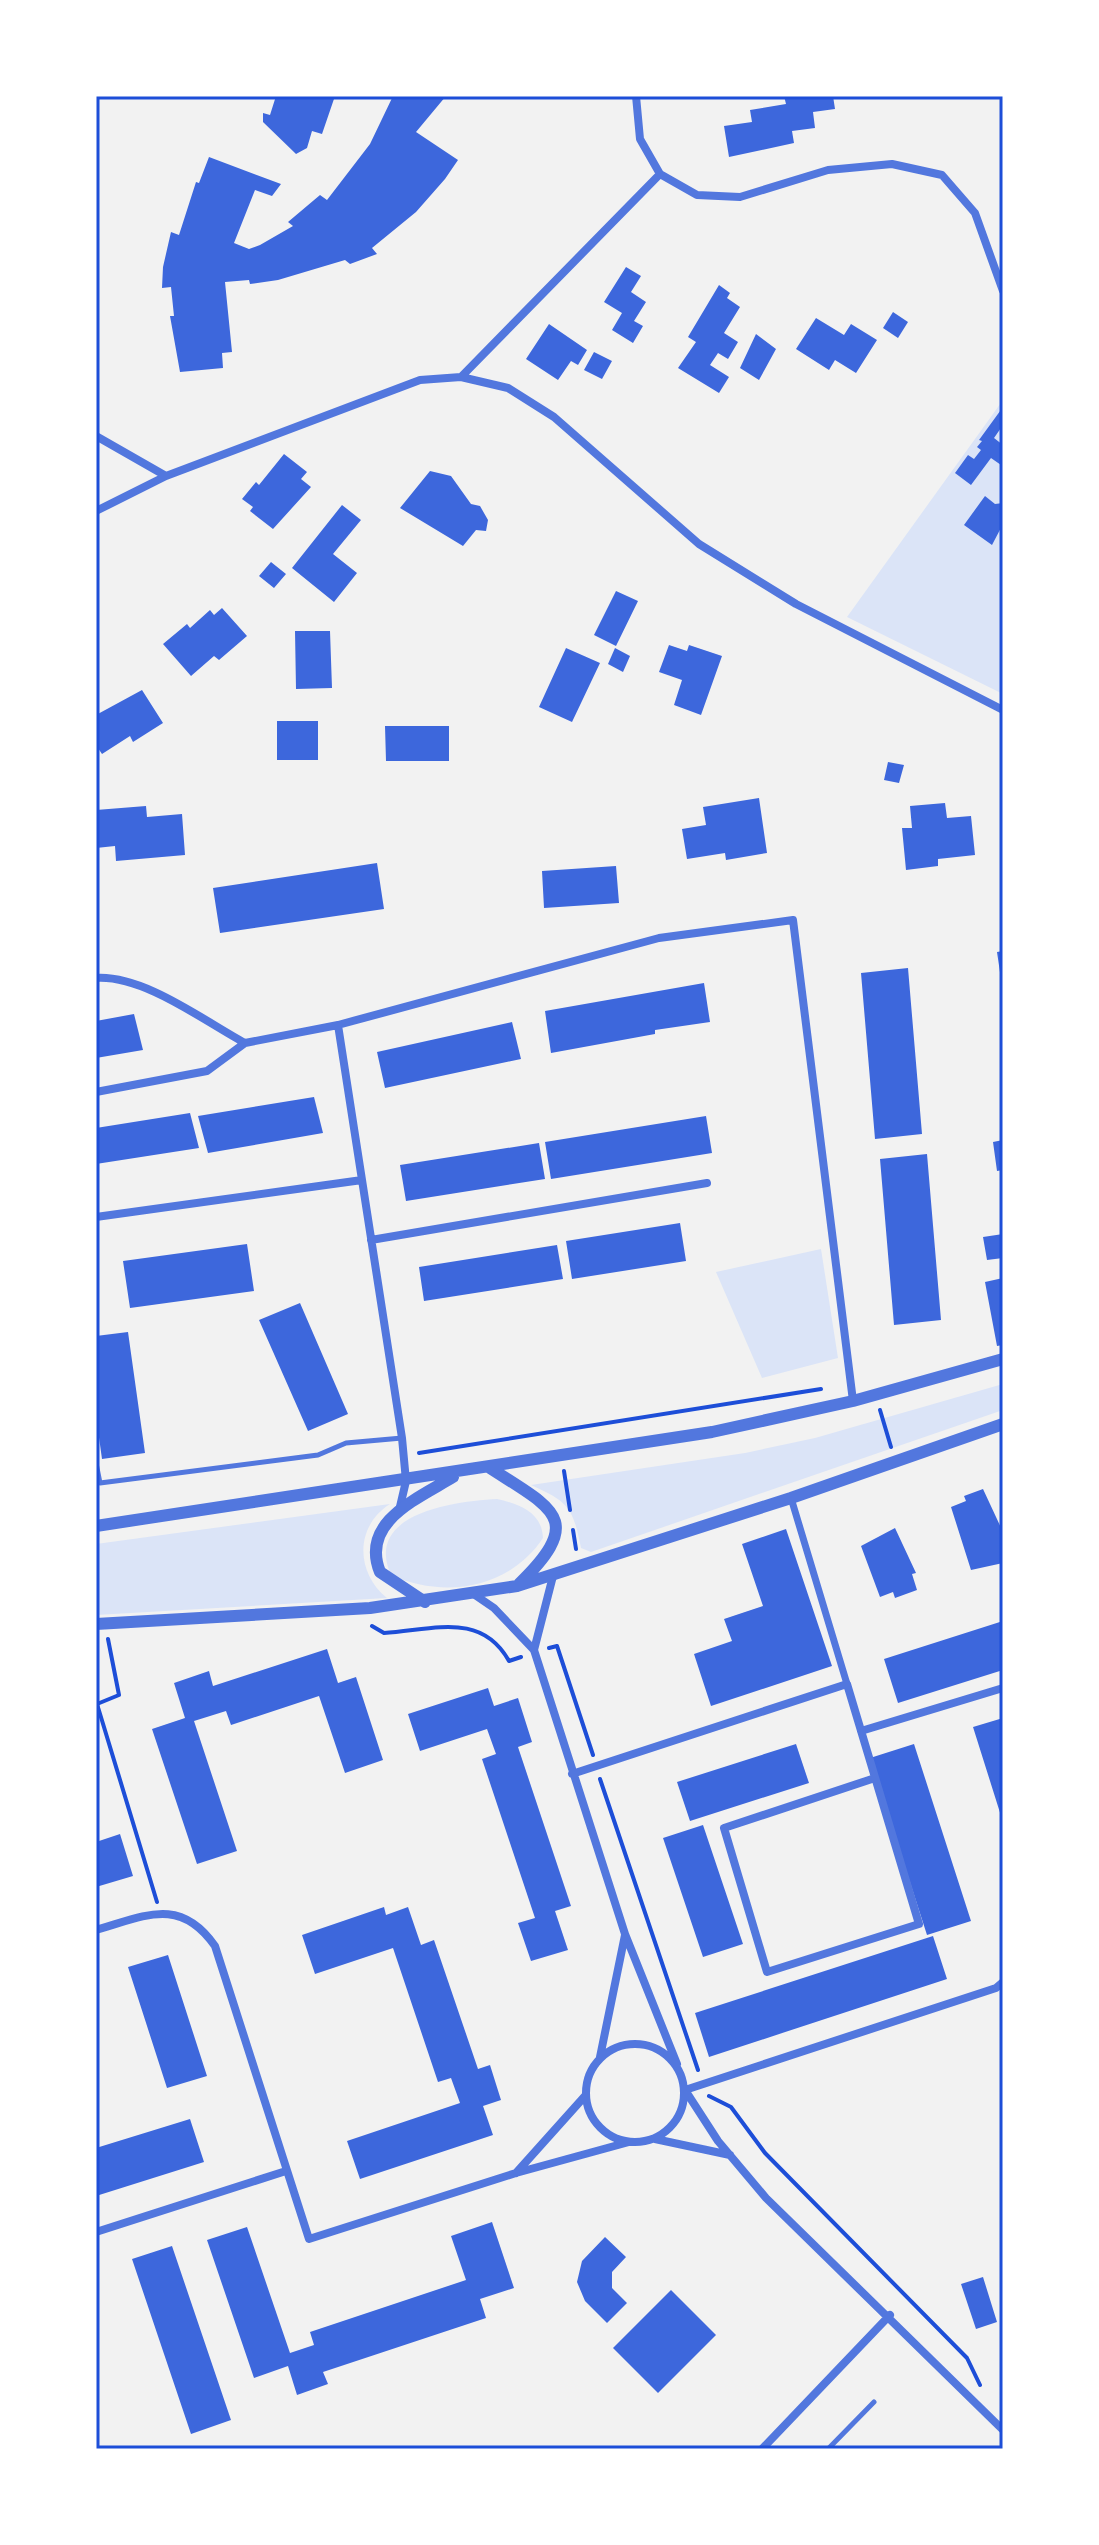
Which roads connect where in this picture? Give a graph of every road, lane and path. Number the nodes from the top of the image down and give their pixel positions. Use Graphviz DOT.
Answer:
graph roads {
  1 [pos="636,96"];
  2 [pos="660,174"];
  3 [pos="1003,291"];
  4 [pos="461,377"];
  5 [pos="96,436"];
  6 [pos="166,476"];
  7 [pos="96,511"];
  8 [pos="1003,710"];
  9 [pos="96,978"];
  10 [pos="338,1025"];
  11 [pos="245,1043"];
  12 [pos="96,1092"];
  13 [pos="362,1180"];
  14 [pos="707,1183"];
  15 [pos="96,1217"];
  16 [pos="371,1240"];
  17 [pos="1003,1359"];
  18 [pos="851,1384"];
  19 [pos="876,1394"];
  20 [pos="853,1401"];
  21 [pos="1003,1424"];
  22 [pos="402,1438"];
  23 [pos="404,1460"];
  24 [pos="896,1461"];
  25 [pos="96,1463"];
  26 [pos="490,1468"];
  27 [pos="459,1473"];
  28 [pos="406,1481"];
  29 [pos="791,1498"];
  30 [pos="399,1511"];
  31 [pos="96,1526"];
  32 [pos="553,1576"];
  33 [pos="517,1586"];
  34 [pos="475,1595"];
  35 [pos="425,1602"];
  36 [pos="100,1624"];
  37 [pos="534,1650"];
  38 [pos="847,1684"];
  39 [pos="1003,1688"];
  40 [pos="861,1731"];
  41 [pos="572,1774"];
  42 [pos="875,1778"];
  43 [pos="161,1912"];
  44 [pos="96,1930"];
  45 [pos="625,1934"];
  46 [pos="1003,1982"];
  47 [pos="600,2057"];
  48 [pos="677,2064"];
  49 [pos="685,2090"];
  50 [pos="585,2096"];
  51 [pos="655,2139"];
  52 [pos="629,2142"];
  53 [pos="730,2155"];
  54 [pos="286,2171"];
  55 [pos="516,2173"];
  56 [pos="96,2232"];
  57 [pos="890,2315"];
  58 [pos="874,2402"];
  59 [pos="1003,2430"];
  60 [pos="762,2449"];
  61 [pos="828,2449"];
  1 -- 2 [label="street"];
  2 -- 3 [label="street"];
  2 -- 4 [label="street"];
  4 -- 6 [label="street"];
  4 -- 8 [label="street"];
  5 -- 6 [label="street"];
  6 -- 7 [label="street"];
  9 -- 11 [label="street"];
  10 -- 11 [label="street"];
  10 -- 13 [label="street"];
  10 -- 18 [label="street"];
  11 -- 12 [label="street"];
  13 -- 15 [label="street"];
  13 -- 16 [label="street"];
  14 -- 16 [label="street"];
  16 -- 22 [label="street"];
  17 -- 19 [label="street"];
  18 -- 20 [label="street"];
  18 -- 23 [label="path"];
  19 -- 20 [label="street"];
  19 -- 24 [label="path"];
  20 -- 26 [label="street"];
  21 -- 24 [label="street"];
  22 -- 23 [label="street"];
  22 -- 25 [label="lane"];
  23 -- 28 [label="street"];
  24 -- 29 [label="street"];
  26 -- 27 [label="street"];
  26 -- 33 [label="street"];
  27 -- 28 [label="street"];
  27 -- 30 [label="street"];
  28 -- 30 [label="street"];
  28 -- 31 [label="street"];
  29 -- 32 [label="street"];
  29 -- 38 [label="street"];
  30 -- 35 [label="street"];
  32 -- 33 [label="street"];
  32 -- 37 [label="street"];
  33 -- 34 [label="street"];
  34 -- 35 [label="street"];
  34 -- 37 [label="street"];
  35 -- 36 [label="street"];
  36 -- 43 [label="path"];
  37 -- 41 [label="street"];
  38 -- 40 [label="street"];
  38 -- 41 [label="street"];
  39 -- 40 [label="street"];
  40 -- 42 [label="street"];
  41 -- 45 [label="street"];
  42 -- 42 [label="street"];
  43 -- 44 [label="street"];
  43 -- 54 [label="street"];
  45 -- 47 [label="street"];
  45 -- 48 [label="street"];
  46 -- 49 [label="street"];
  47 -- 48 [label="street"];
  47 -- 50 [label="street"];
  48 -- 49 [label="street"];
  49 -- 51 [label="street"];
  49 -- 53 [label="street"];
  50 -- 52 [label="street"];
  50 -- 55 [label="street"];
  51 -- 52 [label="street"];
  51 -- 53 [label="street"];
  52 -- 55 [label="street"];
  53 -- 57 [label="street"];
  54 -- 55 [label="street"];
  54 -- 56 [label="street"];
  57 -- 59 [label="street"];
  57 -- 60 [label="street"];
  58 -- 61 [label="lane"];
}
